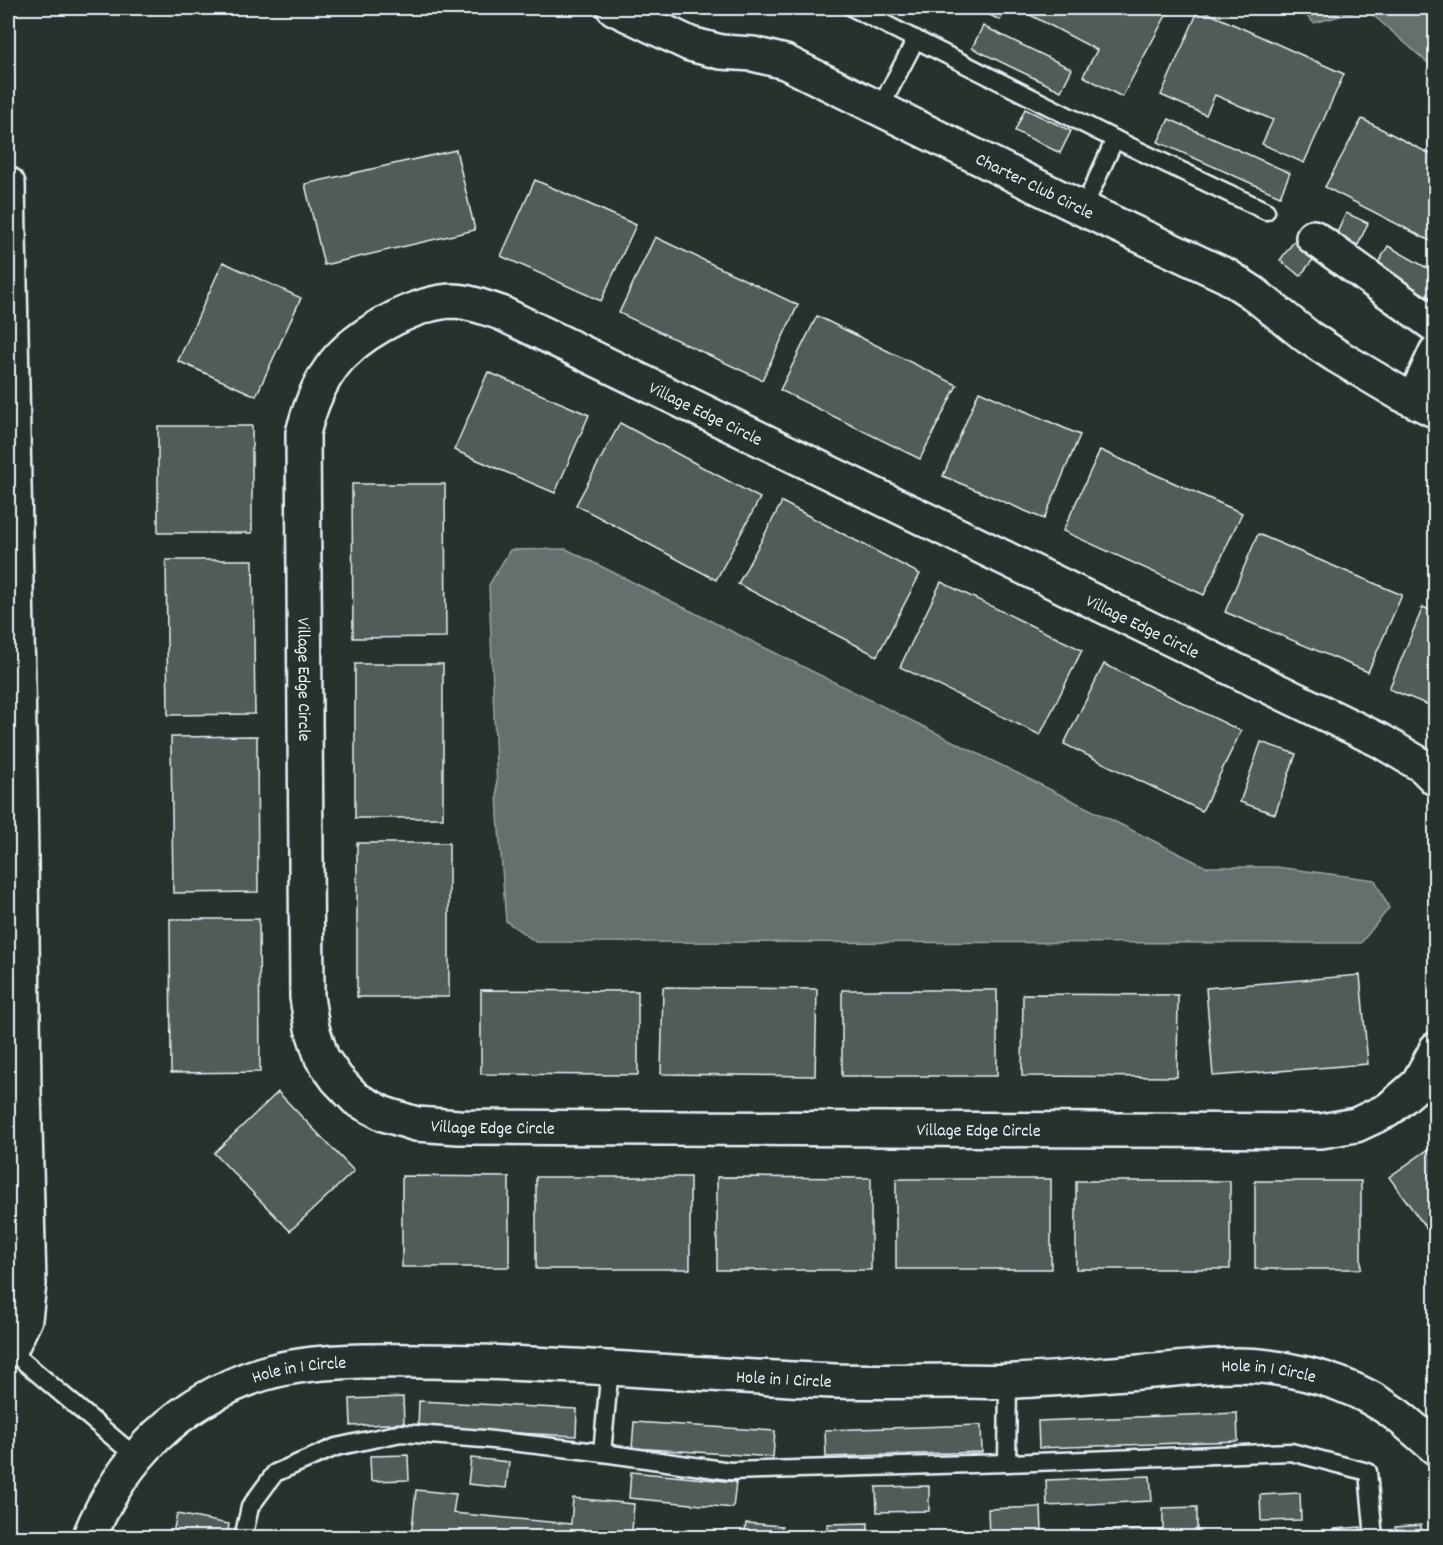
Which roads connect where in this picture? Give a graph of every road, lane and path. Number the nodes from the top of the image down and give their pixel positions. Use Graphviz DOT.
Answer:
graph roads {
  1 [pos="614,8"];
  2 [pos="853,8"];
  3 [pos="916,39"];
  4 [pos="880,108"];
  5 [pos="1115,139"];
  6 [pos="8,184"];
  7 [pos="1083,209"];
  8 [pos="1266,211"];
  9 [pos="1313,237"];
  10 [pos="1436,326"];
  11 [pos="1436,352"];
  12 [pos="1425,406"];
  13 [pos="1436,779"];
  14 [pos="1436,1049"];
  15 [pos="9,1350"];
  16 [pos="610,1368"];
  17 [pos="1008,1381"];
  18 [pos="1436,1448"];
  19 [pos="602,1453"];
  20 [pos="136,1457"];
  21 [pos="1007,1463"];
  22 [pos="89,1538"];
  23 [pos="243,1538"];
  24 [pos="1374,1538"];
  1 -- 4 [label="street, Charter Club Circle"];
  2 -- 3 [label="lane"];
  3 -- 4 [label="lane"];
  3 -- 5 [label="lane"];
  4 -- 7 [label="street, Charter Club Circle"];
  5 -- 7 [label="lane"];
  5 -- 8 [label="lane"];
  6 -- 15 [label="street"];
  7 -- 12 [label="street, Charter Club Circle"];
  9 -- 10 [label="street"];
  11 -- 12 [label="street"];
  13 -- 14 [label="street, Village Edge Circle"];
  15 -- 20 [label="lane"];
  16 -- 17 [label="street, Hole in 1 Circle"];
  16 -- 19 [label="lane"];
  16 -- 20 [label="street, Hole in 1 Circle"];
  17 -- 18 [label="street, Hole in 1 Circle"];
  17 -- 21 [label="lane"];
  19 -- 21 [label="lane"];
  19 -- 23 [label="lane"];
  20 -- 22 [label="street, Hole in 1 Circle"];
  21 -- 24 [label="lane"];
}
